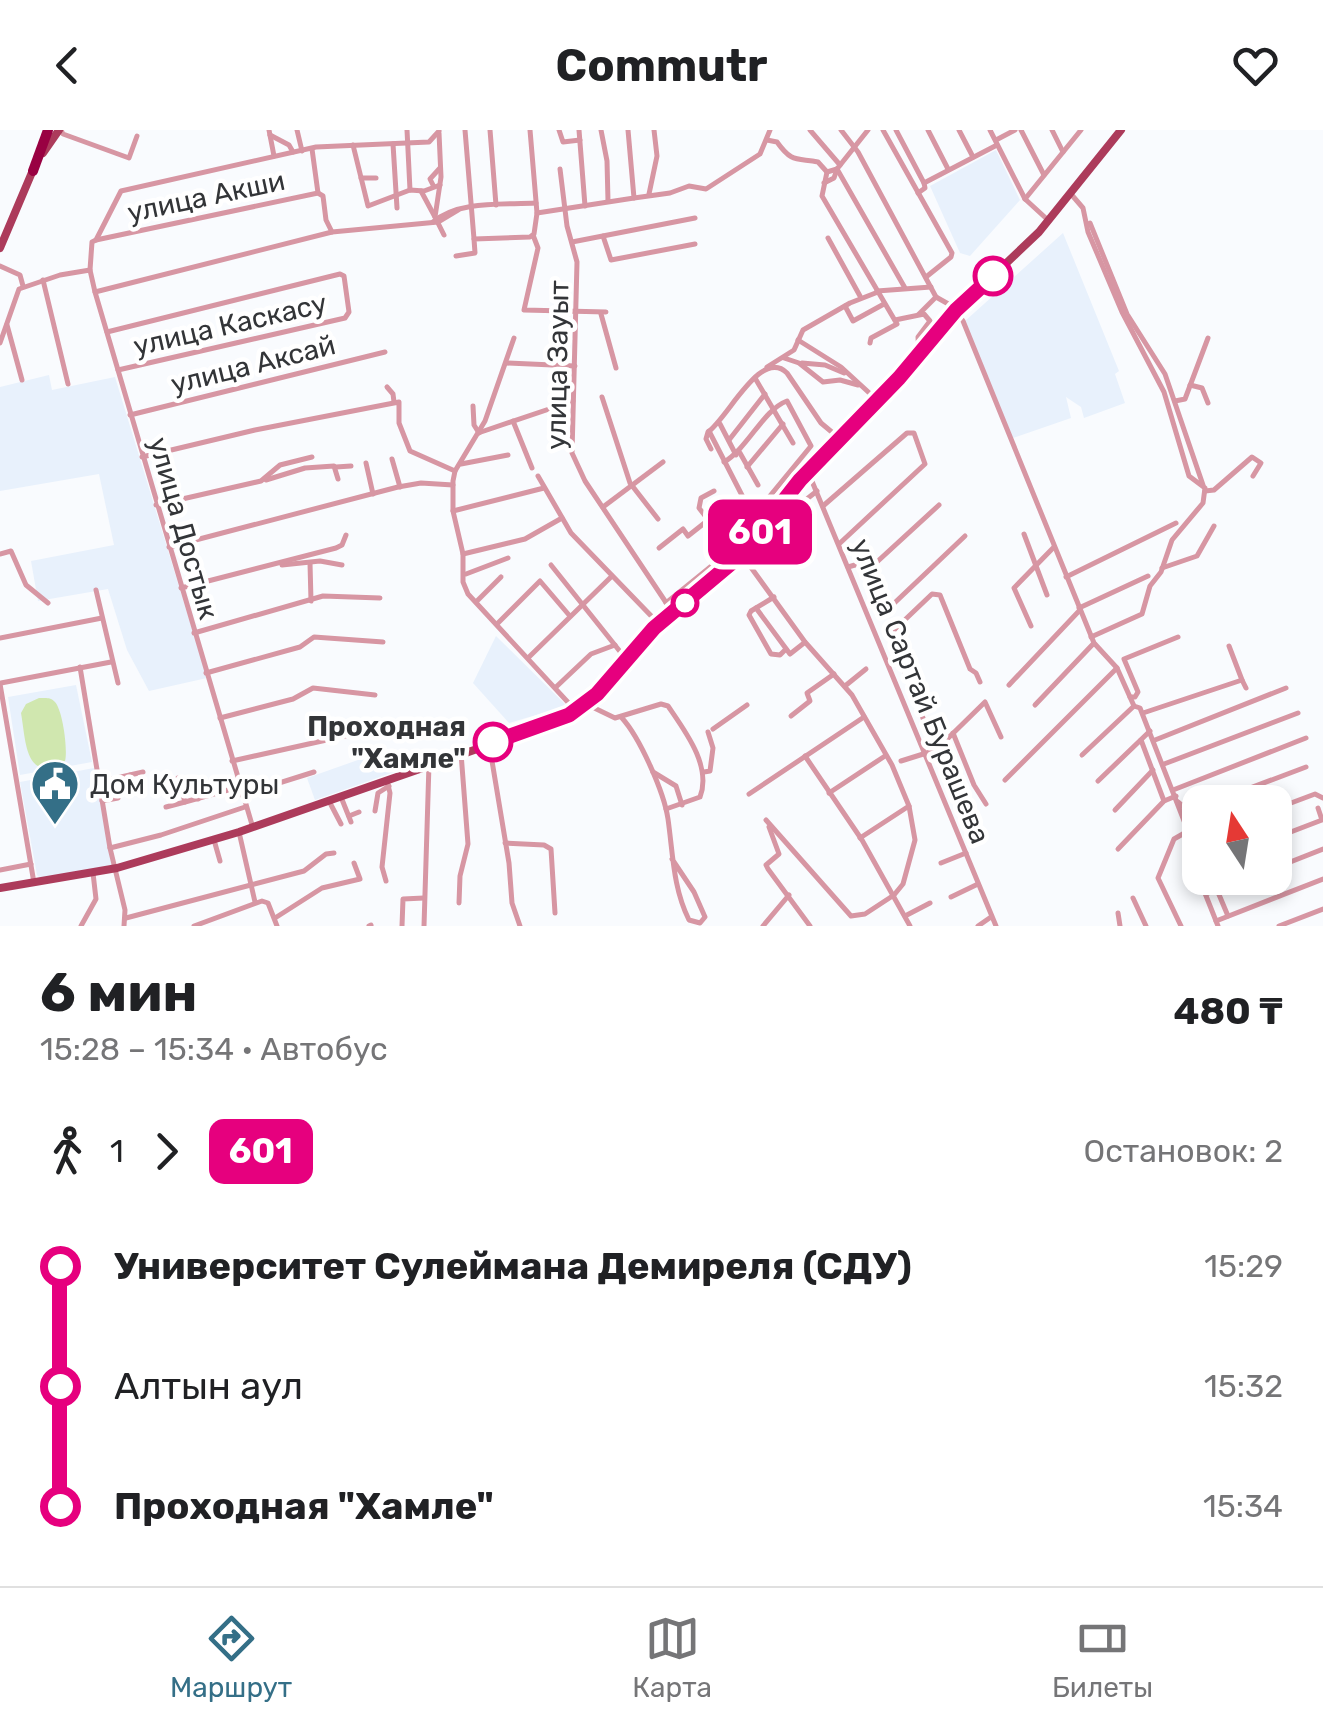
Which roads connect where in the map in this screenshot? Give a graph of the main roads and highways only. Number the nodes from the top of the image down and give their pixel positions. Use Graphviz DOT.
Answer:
graph roads {
  1 [pos="48,130"];
  2 [pos="60,130"];
  3 [pos="1122,130"];
  4 [pos="33,170"];
  5 [pos="0,248"];
  6 [pos="0,888"];
  1 -- 4 [label="highway"];
  2 -- 4 [label="main road"];
  3 -- 6 [label="main road"];
  4 -- 5 [label="main road"];
}
